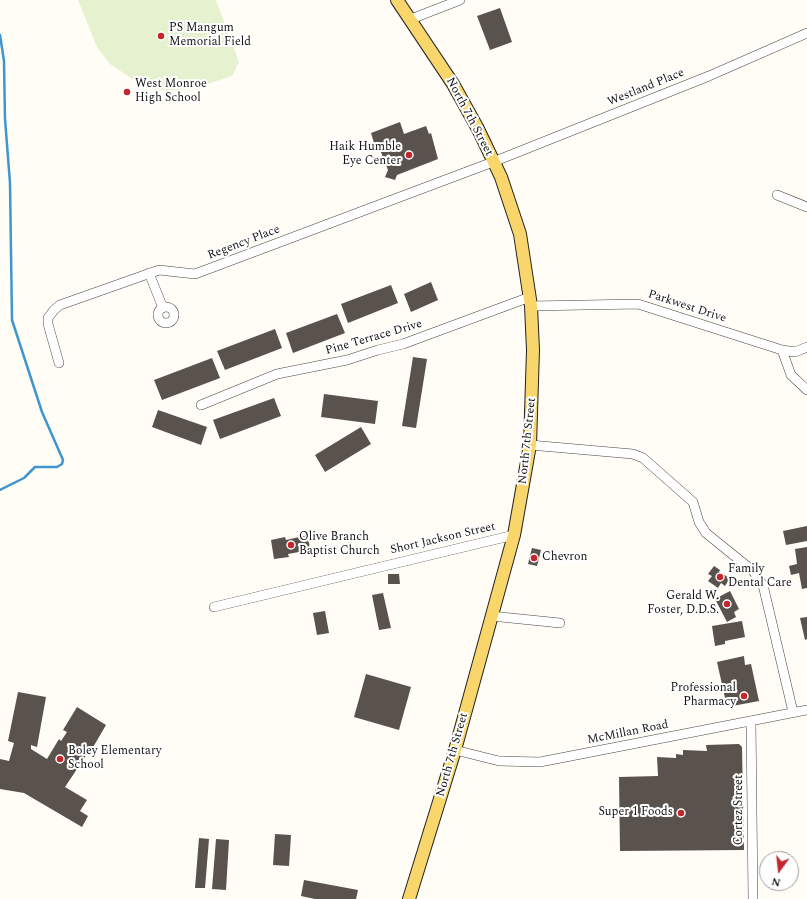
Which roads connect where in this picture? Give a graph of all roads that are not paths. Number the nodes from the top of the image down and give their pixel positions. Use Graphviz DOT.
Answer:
graph roads {
  1 [pos="397,0"];
  2 [pos="460,0"];
  3 [pos="411,19"];
  4 [pos="807,33"];
  5 [pos="493,162"];
  6 [pos="777,195"];
  7 [pos="807,207"];
  8 [pos="149,273"];
  9 [pos="530,301"];
  10 [pos="163,308"];
  11 [pos="807,348"];
  12 [pos="782,350"];
  13 [pos="59,363"];
  14 [pos="807,390"];
  15 [pos="201,405"];
  16 [pos="530,445"];
  17 [pos="514,535"];
  18 [pos="214,607"];
  19 [pos="491,616"];
  20 [pos="560,623"];
  21 [pos="807,710"];
  22 [pos="793,712"];
  23 [pos="752,721"];
  24 [pos="454,750"];
  25 [pos="409,899"];
  26 [pos="753,899"];
  1 -- 3 [label="main road, North 7th Street"];
  2 -- 3 [label="street"];
  3 -- 5 [label="main road, North 7th Street"];
  4 -- 5 [label="street, Westland Place"];
  5 -- 8 [label="street, Regency Place"];
  5 -- 9 [label="main road, North 7th Street"];
  6 -- 7 [label="street"];
  8 -- 10 [label="street"];
  8 -- 13 [label="street, Regency Place"];
  9 -- 12 [label="street, Parkwest Drive"];
  9 -- 15 [label="street, Pine Terrace Drive"];
  9 -- 16 [label="main road, North 7th Street"];
  11 -- 12 [label="street, Parkwest Drive"];
  12 -- 14 [label="street"];
  16 -- 17 [label="main road, North 7th Street"];
  16 -- 22 [label="street"];
  17 -- 18 [label="street, Short Jackson Street"];
  17 -- 19 [label="main road, North 7th Street"];
  19 -- 20 [label="street"];
  19 -- 24 [label="main road, North 7th Street"];
  21 -- 22 [label="street, McMillan Road"];
  22 -- 23 [label="street, McMillan Road"];
  23 -- 24 [label="street, McMillan Road"];
  23 -- 26 [label="street, Cortez Street"];
  24 -- 25 [label="main road, North 7th Street"];
}
